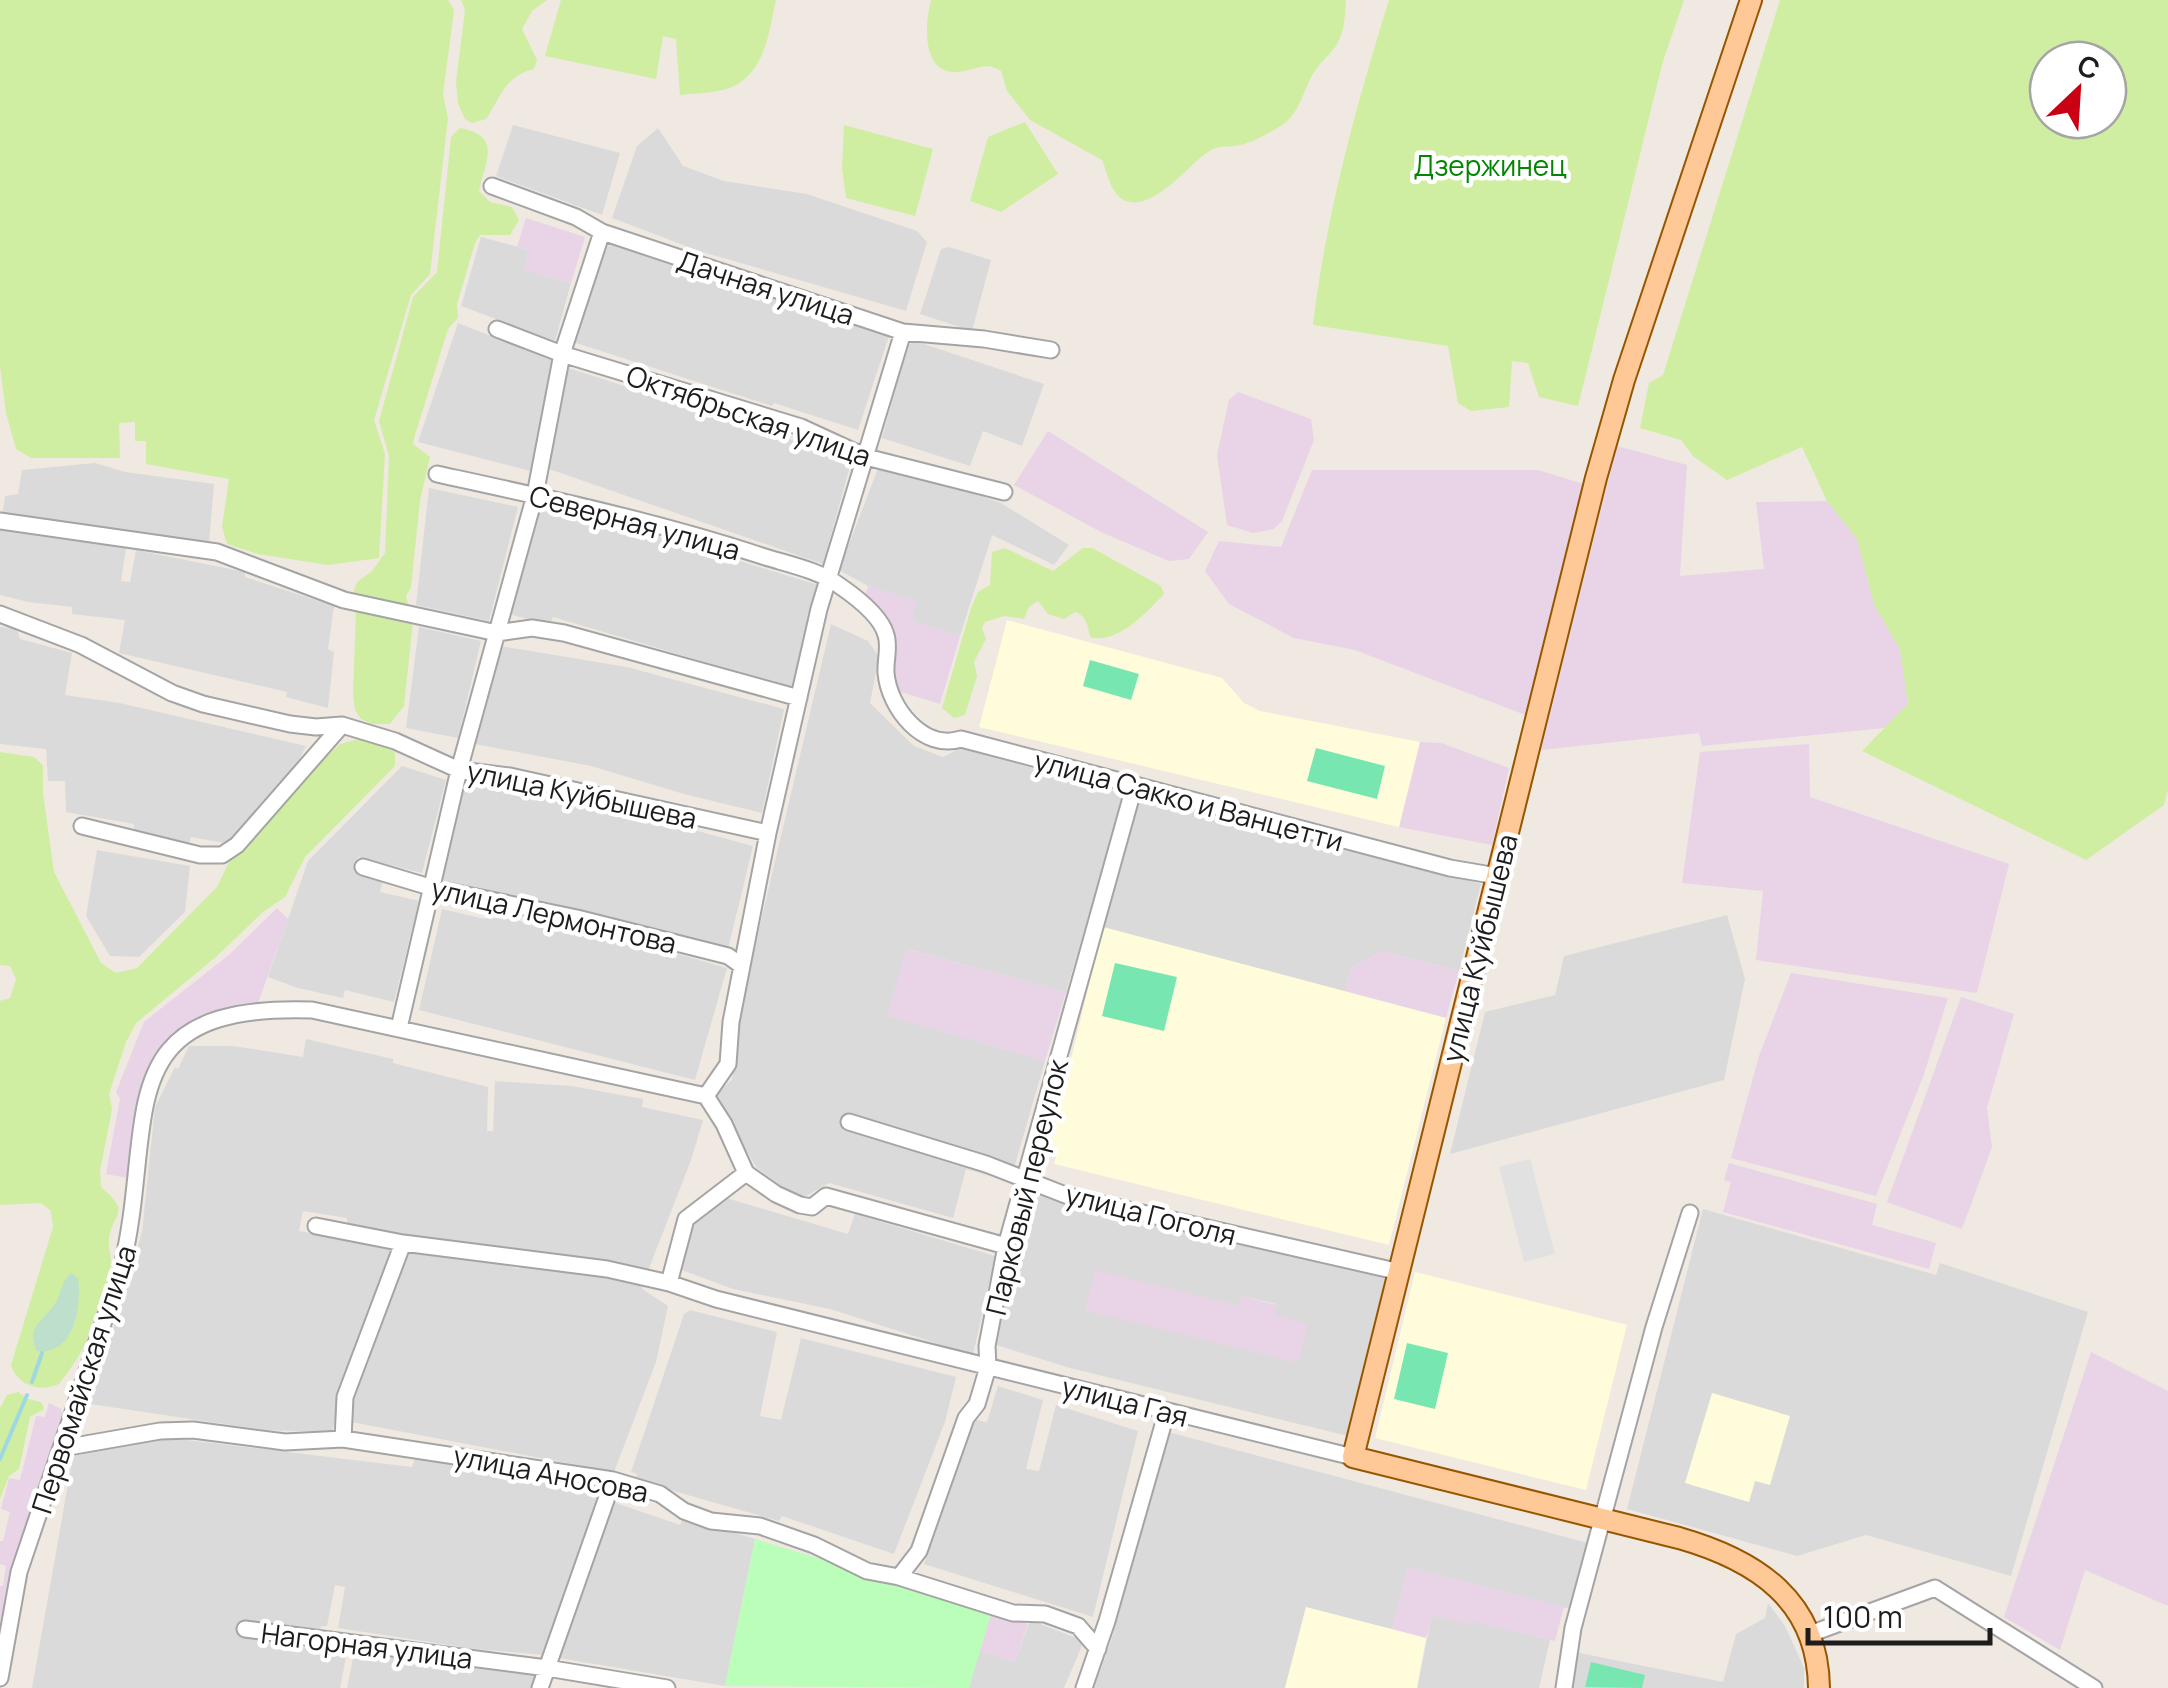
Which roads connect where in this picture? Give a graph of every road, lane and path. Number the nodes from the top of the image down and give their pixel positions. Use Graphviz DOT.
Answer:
graph roads {
  1 [pos="1751,0"];
  2 [pos="492,186"];
  3 [pos="602,232"];
  4 [pos="497,329"];
  5 [pos="903,332"];
  6 [pos="1051,350"];
  7 [pos="562,354"];
  8 [pos="866,457"];
  9 [pos="437,474"];
  10 [pos="1004,492"];
  11 [pos="535,495"];
  12 [pos="0,522"];
  13 [pos="829,579"];
  14 [pos="0,614"];
  15 [pos="497,633"];
  16 [pos="798,698"];
  17 [pos="342,725"];
  18 [pos="460,770"];
  19 [pos="1134,786"];
  20 [pos="82,826"];
  21 [pos="768,833"];
  22 [pos="363,867"];
  23 [pos="1496,876"];
  24 [pos="432,888"];
  25 [pos="742,966"];
  26 [pos="399,1028"];
  27 [pos="706,1096"];
  28 [pos="849,1122"];
  29 [pos="746,1174"];
  30 [pos="1025,1179"];
  31 [pos="1690,1213"];
  32 [pos="316,1226"];
  33 [pos="403,1243"];
  34 [pos="1006,1246"];
  35 [pos="1400,1272"];
  36 [pos="669,1283"];
  37 [pos="988,1367"];
  38 [pos="1166,1411"];
  39 [pos="343,1439"];
  40 [pos="64,1448"];
  41 [pos="1354,1458"];
  42 [pos="613,1480"];
  43 [pos="1604,1520"];
  44 [pos="899,1577"];
  45 [pos="1108,1621"];
  46 [pos="1078,1626"];
  47 [pos="245,1629"];
  48 [pos="1810,1634"];
  49 [pos="1098,1649"];
  50 [pos="547,1668"];
  51 [pos="0,1678"];
  52 [pos="540,1688"];
  53 [pos="667,1688"];
  54 [pos="1084,1688"];
  55 [pos="1564,1688"];
  56 [pos="1818,1688"];
  57 [pos="2094,1688"];
  1 -- 23 [label="main road, улица Куйбышева"];
  2 -- 3 [label="street, Дачная улица"];
  3 -- 5 [label="street, Дачная улица"];
  3 -- 7 [label="street"];
  4 -- 7 [label="street, Октябрьская улица"];
  5 -- 6 [label="street, Дачная улица"];
  5 -- 8 [label="street"];
  7 -- 8 [label="street, Октябрьская улица"];
  7 -- 11 [label="street"];
  8 -- 10 [label="street, Октябрьская улица"];
  8 -- 13 [label="street"];
  9 -- 11 [label="street, Северная улица"];
  11 -- 13 [label="street, Северная улица"];
  11 -- 15 [label="street"];
  12 -- 15 [label="street"];
  13 -- 16 [label="street"];
  13 -- 19 [label="street, улица Сакко и Ванцетти"];
  14 -- 17 [label="street, улица Куйбышева"];
  15 -- 16 [label="street"];
  15 -- 18 [label="street"];
  16 -- 21 [label="street"];
  17 -- 18 [label="street, улица Куйбышева"];
  17 -- 20 [label="street"];
  18 -- 21 [label="street, улица Куйбышева"];
  18 -- 24 [label="street"];
  19 -- 23 [label="street, улица Сакко и Ванцетти"];
  19 -- 30 [label="street, Парковый переулок"];
  21 -- 25 [label="street"];
  22 -- 24 [label="street, улица Лермонтова"];
  23 -- 35 [label="main road, улица Куйбышева"];
  24 -- 25 [label="street, улица Лермонтова"];
  24 -- 26 [label="street"];
  25 -- 27 [label="street"];
  26 -- 27 [label="street"];
  26 -- 40 [label="street, Первомайская улица"];
  27 -- 29 [label="street"];
  28 -- 30 [label="street, улица Гоголя"];
  29 -- 34 [label="street"];
  29 -- 36 [label="street"];
  30 -- 34 [label="street, Парковый переулок"];
  30 -- 35 [label="street, улица Гоголя"];
  31 -- 43 [label="street"];
  32 -- 33 [label="street, улица Гая"];
  33 -- 36 [label="street, улица Гая"];
  33 -- 39 [label="street"];
  34 -- 37 [label="street, Парковый переулок"];
  35 -- 41 [label="main road, улица Куйбышева"];
  36 -- 37 [label="street, улица Гая"];
  37 -- 38 [label="street, улица Гая"];
  37 -- 44 [label="street, Парковый переулок"];
  38 -- 41 [label="street, улица Гая"];
  38 -- 45 [label="street"];
  39 -- 40 [label="street, улица Аносова"];
  39 -- 42 [label="street, улица Аносова"];
  40 -- 51 [label="street, Первомайская улица"];
  41 -- 43 [label="main road, улица Гая"];
  42 -- 44 [label="street, улица Аносова"];
  42 -- 50 [label="street"];
  43 -- 48 [label="main road, улица Гая"];
  43 -- 55 [label="street"];
  44 -- 46 [label="street, улица Аносова"];
  45 -- 46 [label="street, улица Аносова"];
  45 -- 49 [label="street"];
  46 -- 49 [label="street"];
  47 -- 50 [label="street, Нагорная улица"];
  48 -- 56 [label="main road"];
  48 -- 57 [label="street"];
  49 -- 54 [label="street"];
  50 -- 52 [label="street"];
  50 -- 53 [label="street, Нагорная улица"];
}
